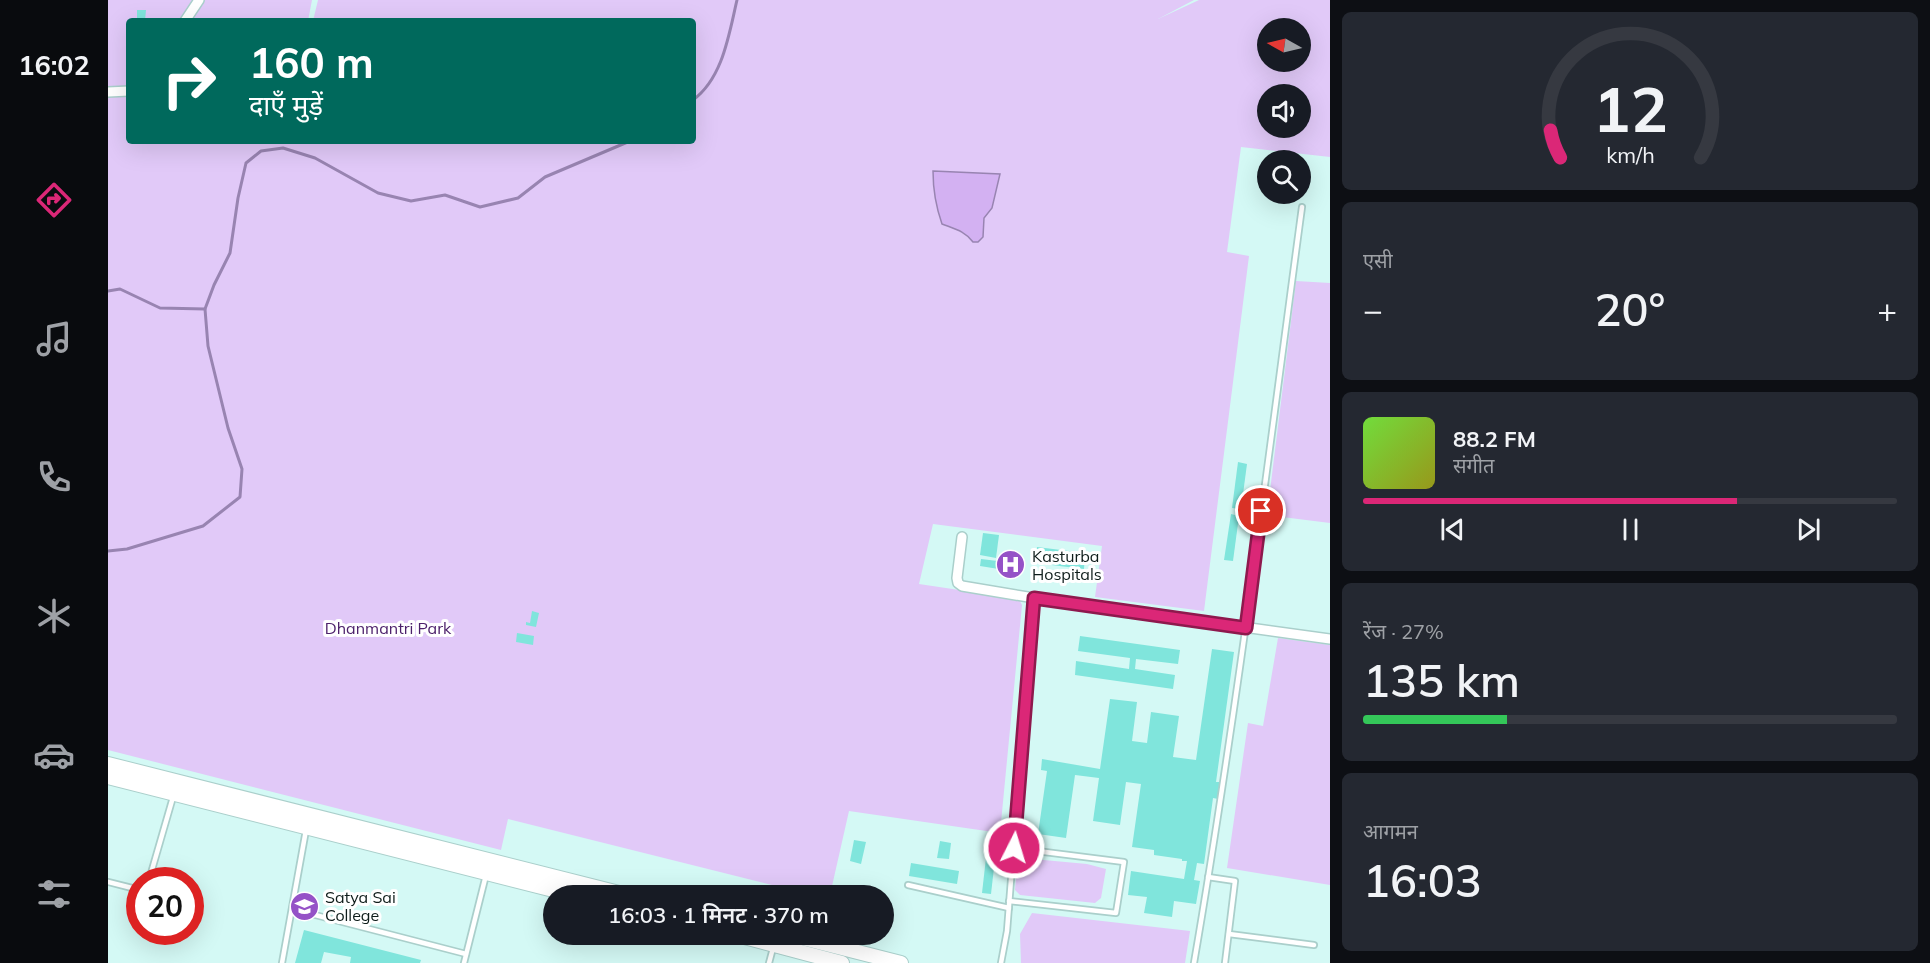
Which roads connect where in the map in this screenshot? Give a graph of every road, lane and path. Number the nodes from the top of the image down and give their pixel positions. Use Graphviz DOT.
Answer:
graph roads {
  1 [pos="199,0"];
  2 [pos="188,18"];
  3 [pos="126,91"];
  4 [pos="108,92"];
  5 [pos="1302,207"];
  6 [pos="962,537"];
  7 [pos="1034,598"];
  8 [pos="1246,628"];
  9 [pos="1330,639"];
  10 [pos="108,764"];
  11 [pos="108,777"];
  12 [pos="176,788"];
  13 [pos="306,828"];
  14 [pos="372,837"];
  15 [pos="1014,848"];
  16 [pos="153,867"];
  17 [pos="486,873"];
  18 [pos="528,876"];
  19 [pos="1208,878"];
  20 [pos="108,882"];
  21 [pos="550,885"];
  22 [pos="574,885"];
  23 [pos="908,885"];
  24 [pos="126,886"];
  25 [pos="1009,901"];
  26 [pos="292,909"];
  27 [pos="1009,909"];
  28 [pos="1229,934"];
  29 [pos="774,945"];
  30 [pos="830,945"];
  31 [pos="1314,945"];
  32 [pos="466,954"];
  33 [pos="282,963"];
  34 [pos="464,963"];
  35 [pos="769,963"];
  36 [pos="842,963"];
  37 [pos="901,963"];
  38 [pos="1002,963"];
  39 [pos="1194,963"];
  40 [pos="1225,963"];
  1 -- 2 [label="street"];
  3 -- 4 [label="street"];
  5 -- 8 [label="lane"];
  6 -- 7 [label="street"];
  7 -- 8 [label="street"];
  7 -- 15 [label="lane"];
  8 -- 9 [label="street"];
  8 -- 19 [label="lane"];
  10 -- 12 [label="main road"];
  11 -- 12 [label="main road"];
  12 -- 13 [label="main road"];
  12 -- 14 [label="main road"];
  12 -- 16 [label="lane"];
  13 -- 14 [label="main road"];
  13 -- 26 [label="lane"];
  14 -- 17 [label="main road"];
  14 -- 18 [label="main road"];
  15 -- 25 [label="lane"];
  15 -- 25 [label="lane"];
  17 -- 18 [label="main road"];
  17 -- 32 [label="lane"];
  18 -- 21 [label="main road"];
  18 -- 22 [label="main road"];
  19 -- 28 [label="lane"];
  19 -- 39 [label="lane"];
  20 -- 24 [label="lane"];
  23 -- 27 [label="lane"];
  25 -- 27 [label="lane"];
  26 -- 32 [label="lane"];
  26 -- 33 [label="lane"];
  27 -- 38 [label="lane"];
  28 -- 31 [label="lane"];
  28 -- 40 [label="lane"];
  29 -- 35 [label="lane"];
  29 -- 36 [label="main road"];
  30 -- 37 [label="main road"];
  32 -- 34 [label="lane"];
}
